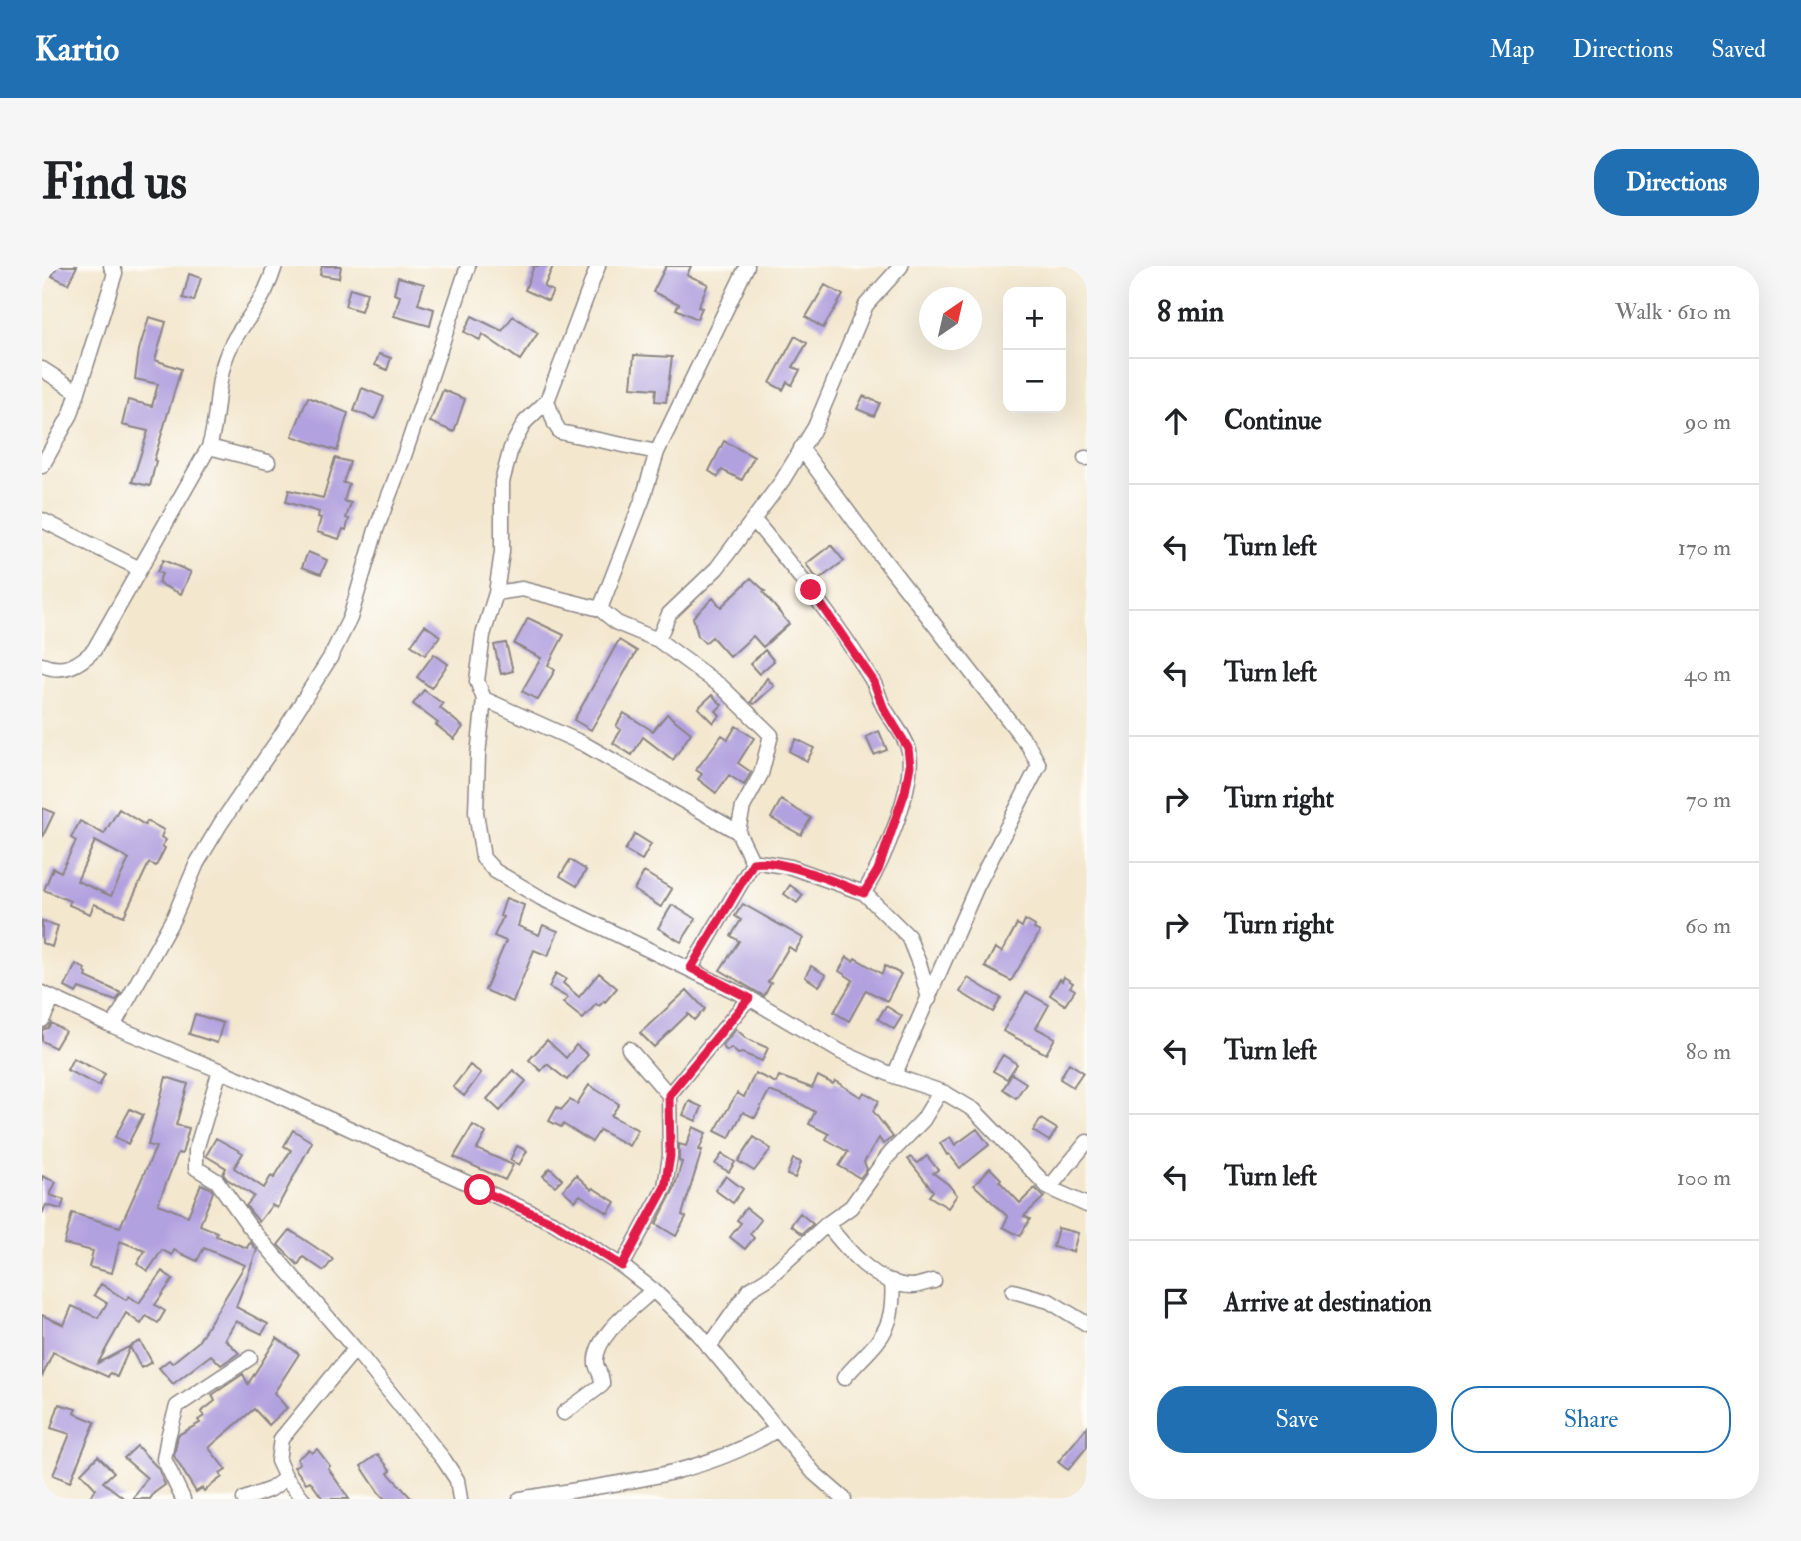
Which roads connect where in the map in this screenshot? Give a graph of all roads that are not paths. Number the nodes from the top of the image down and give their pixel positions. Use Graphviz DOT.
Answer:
graph roads {
  1 [pos="275,266"];
  2 [pos="468,266"];
  3 [pos="598,266"];
  4 [pos="747,266"];
  5 [pos="901,266"];
  6 [pos="115,269"];
  7 [pos="42,369"];
  8 [pos="78,392"];
  9 [pos="547,401"];
  10 [pos="209,447"];
  11 [pos="801,448"];
  12 [pos="657,452"];
  13 [pos="268,462"];
  14 [pos="42,466"];
  15 [pos="42,520"];
  16 [pos="754,520"];
  17 [pos="140,569"];
  18 [pos="496,593"];
  19 [pos="600,609"];
  20 [pos="658,640"];
  21 [pos="42,665"];
  22 [pos="484,699"];
  23 [pos="738,832"];
  24 [pos="753,863"];
  25 [pos="864,893"];
  26 [pos="691,968"];
  27 [pos="48,996"];
  28 [pos="749,998"];
  29 [pos="929,999"];
  30 [pos="42,1020"];
  31 [pos="113,1026"];
  32 [pos="629,1049"];
  33 [pos="220,1070"];
  34 [pos="894,1076"];
  35 [pos="940,1092"];
  36 [pos="669,1095"];
  37 [pos="1087,1142"];
  38 [pos="1049,1188"];
  39 [pos="1087,1205"];
  40 [pos="827,1224"];
  41 [pos="622,1266"];
  42 [pos="892,1281"];
  43 [pos="934,1281"];
  44 [pos="653,1290"];
  45 [pos="1013,1291"];
  46 [pos="1087,1324"];
  47 [pos="709,1347"];
  48 [pos="355,1349"];
  49 [pos="250,1358"];
  50 [pos="844,1378"];
  51 [pos="564,1413"];
  52 [pos="776,1430"];
  53 [pos="286,1478"];
  54 [pos="183,1499"];
  55 [pos="244,1499"];
  56 [pos="303,1499"];
  57 [pos="460,1499"];
  58 [pos="520,1499"];
  59 [pos="844,1499"];
  1 -- 10 [label="street"];
  2 -- 31 [label="street"];
  3 -- 9 [label="street"];
  4 -- 12 [label="street"];
  5 -- 11 [label="street"];
  6 -- 8 [label="street"];
  7 -- 8 [label="street"];
  8 -- 14 [label="street"];
  9 -- 12 [label="street"];
  9 -- 18 [label="street"];
  10 -- 13 [label="street"];
  10 -- 17 [label="street"];
  11 -- 16 [label="street"];
  11 -- 29 [label="street"];
  12 -- 19 [label="street"];
  15 -- 17 [label="street"];
  16 -- 20 [label="street"];
  16 -- 25 [label="street"];
  17 -- 21 [label="street"];
  18 -- 19 [label="street"];
  18 -- 22 [label="street"];
  19 -- 20 [label="street"];
  20 -- 23 [label="street"];
  22 -- 23 [label="street"];
  22 -- 26 [label="street"];
  23 -- 24 [label="street"];
  24 -- 25 [label="street"];
  24 -- 26 [label="street"];
  25 -- 29 [label="street"];
  26 -- 28 [label="street"];
  27 -- 30 [label="street"];
  27 -- 31 [label="street"];
  28 -- 34 [label="street"];
  28 -- 36 [label="street"];
  29 -- 34 [label="street"];
  31 -- 33 [label="street"];
  32 -- 36 [label="street"];
  33 -- 41 [label="street"];
  33 -- 48 [label="street"];
  34 -- 35 [label="street"];
  35 -- 38 [label="street"];
  35 -- 40 [label="street"];
  36 -- 41 [label="street"];
  37 -- 38 [label="street"];
  38 -- 39 [label="street"];
  40 -- 42 [label="street"];
  40 -- 47 [label="street"];
  41 -- 44 [label="street"];
  42 -- 43 [label="street"];
  42 -- 50 [label="street"];
  44 -- 47 [label="street"];
  44 -- 51 [label="street"];
  45 -- 46 [label="street"];
  47 -- 52 [label="street"];
  48 -- 53 [label="street"];
  48 -- 57 [label="street"];
  49 -- 54 [label="street"];
  52 -- 58 [label="street"];
  52 -- 59 [label="street"];
  53 -- 55 [label="street"];
  53 -- 56 [label="street"];
}
